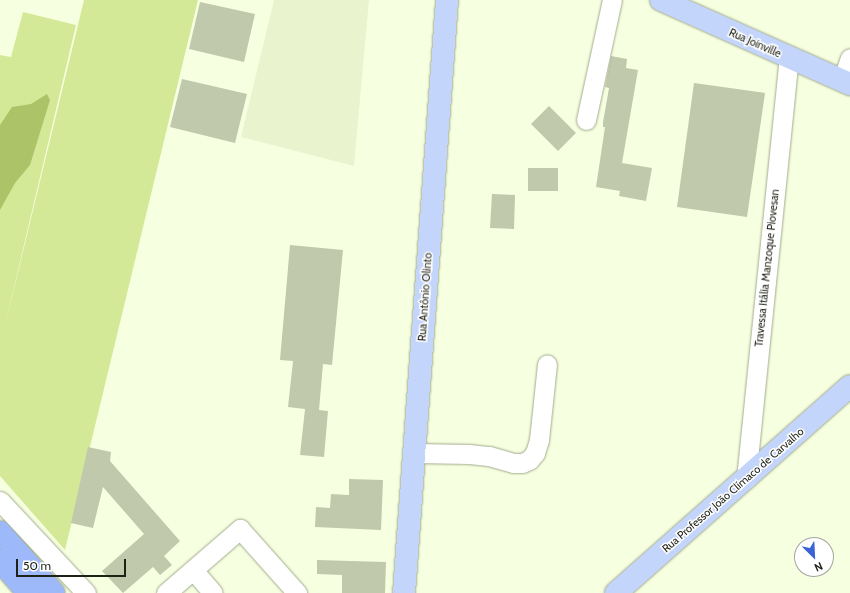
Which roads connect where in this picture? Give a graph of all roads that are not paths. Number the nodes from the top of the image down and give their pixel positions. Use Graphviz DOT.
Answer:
graph roads {
  1 [pos="447,0"];
  2 [pos="612,0"];
  3 [pos="661,0"];
  4 [pos="789,58"];
  5 [pos="850,58"];
  6 [pos="846,83"];
  7 [pos="586,120"];
  8 [pos="547,364"];
  9 [pos="850,386"];
  10 [pos="414,453"];
  11 [pos="746,478"];
  12 [pos="0,502"];
  13 [pos="0,532"];
  14 [pos="0,561"];
  15 [pos="193,570"];
  16 [pos="28,593"];
  17 [pos="54,593"];
  18 [pos="86,593"];
  19 [pos="166,593"];
  20 [pos="213,593"];
  21 [pos="297,593"];
  22 [pos="404,593"];
  23 [pos="616,593"];
  1 -- 10 [label="main road, Rua Antônio Olinto"];
  2 -- 7 [label="street"];
  3 -- 4 [label="main road, Rua Joinville"];
  4 -- 6 [label="main road, Rua Joinville"];
  4 -- 11 [label="street, Travessa Itália Manzoque Piovesan"];
  5 -- 6 [label="street"];
  8 -- 10 [label="street"];
  9 -- 11 [label="main road, Rua Professor João Clímaco de Carvalho"];
  10 -- 22 [label="main road, Rua Antônio Olinto"];
  11 -- 23 [label="main road, Rua Professor João Clímaco de Carvalho"];
  12 -- 18 [label="street"];
  13 -- 17 [label="highway"];
  14 -- 16 [label="highway"];
  15 -- 19 [label="street"];
  15 -- 20 [label="street"];
  15 -- 21 [label="street"];
}
